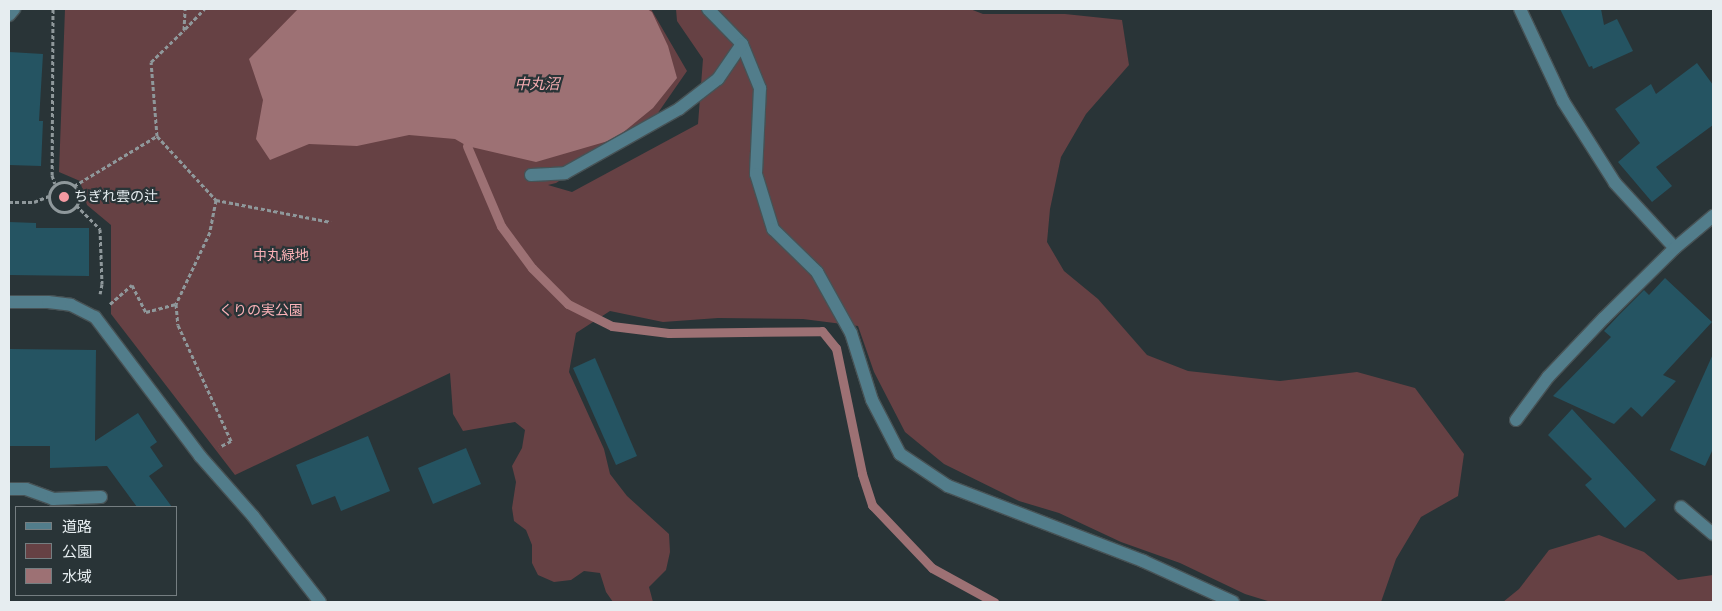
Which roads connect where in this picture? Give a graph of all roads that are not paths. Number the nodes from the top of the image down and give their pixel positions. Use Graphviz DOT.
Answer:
graph roads {
  1 [pos="14,9"];
  2 [pos="708,9"];
  3 [pos="1520,9"];
  4 [pos="9,15"];
  5 [pos="742,44"];
  6 [pos="531,174"];
  7 [pos="1713,216"];
  8 [pos="1675,248"];
  9 [pos="9,302"];
  10 [pos="1516,420"];
  11 [pos="9,489"];
  12 [pos="101,497"];
  13 [pos="1681,507"];
  14 [pos="1713,534"];
  15 [pos="320,602"];
  16 [pos="1233,602"];
  1 -- 4 [label="street"];
  2 -- 5 [label="street"];
  3 -- 8 [label="street"];
  5 -- 6 [label="street"];
  5 -- 16 [label="street"];
  7 -- 8 [label="street"];
  8 -- 10 [label="street"];
  9 -- 15 [label="street"];
  11 -- 12 [label="street"];
  13 -- 14 [label="street"];
}
